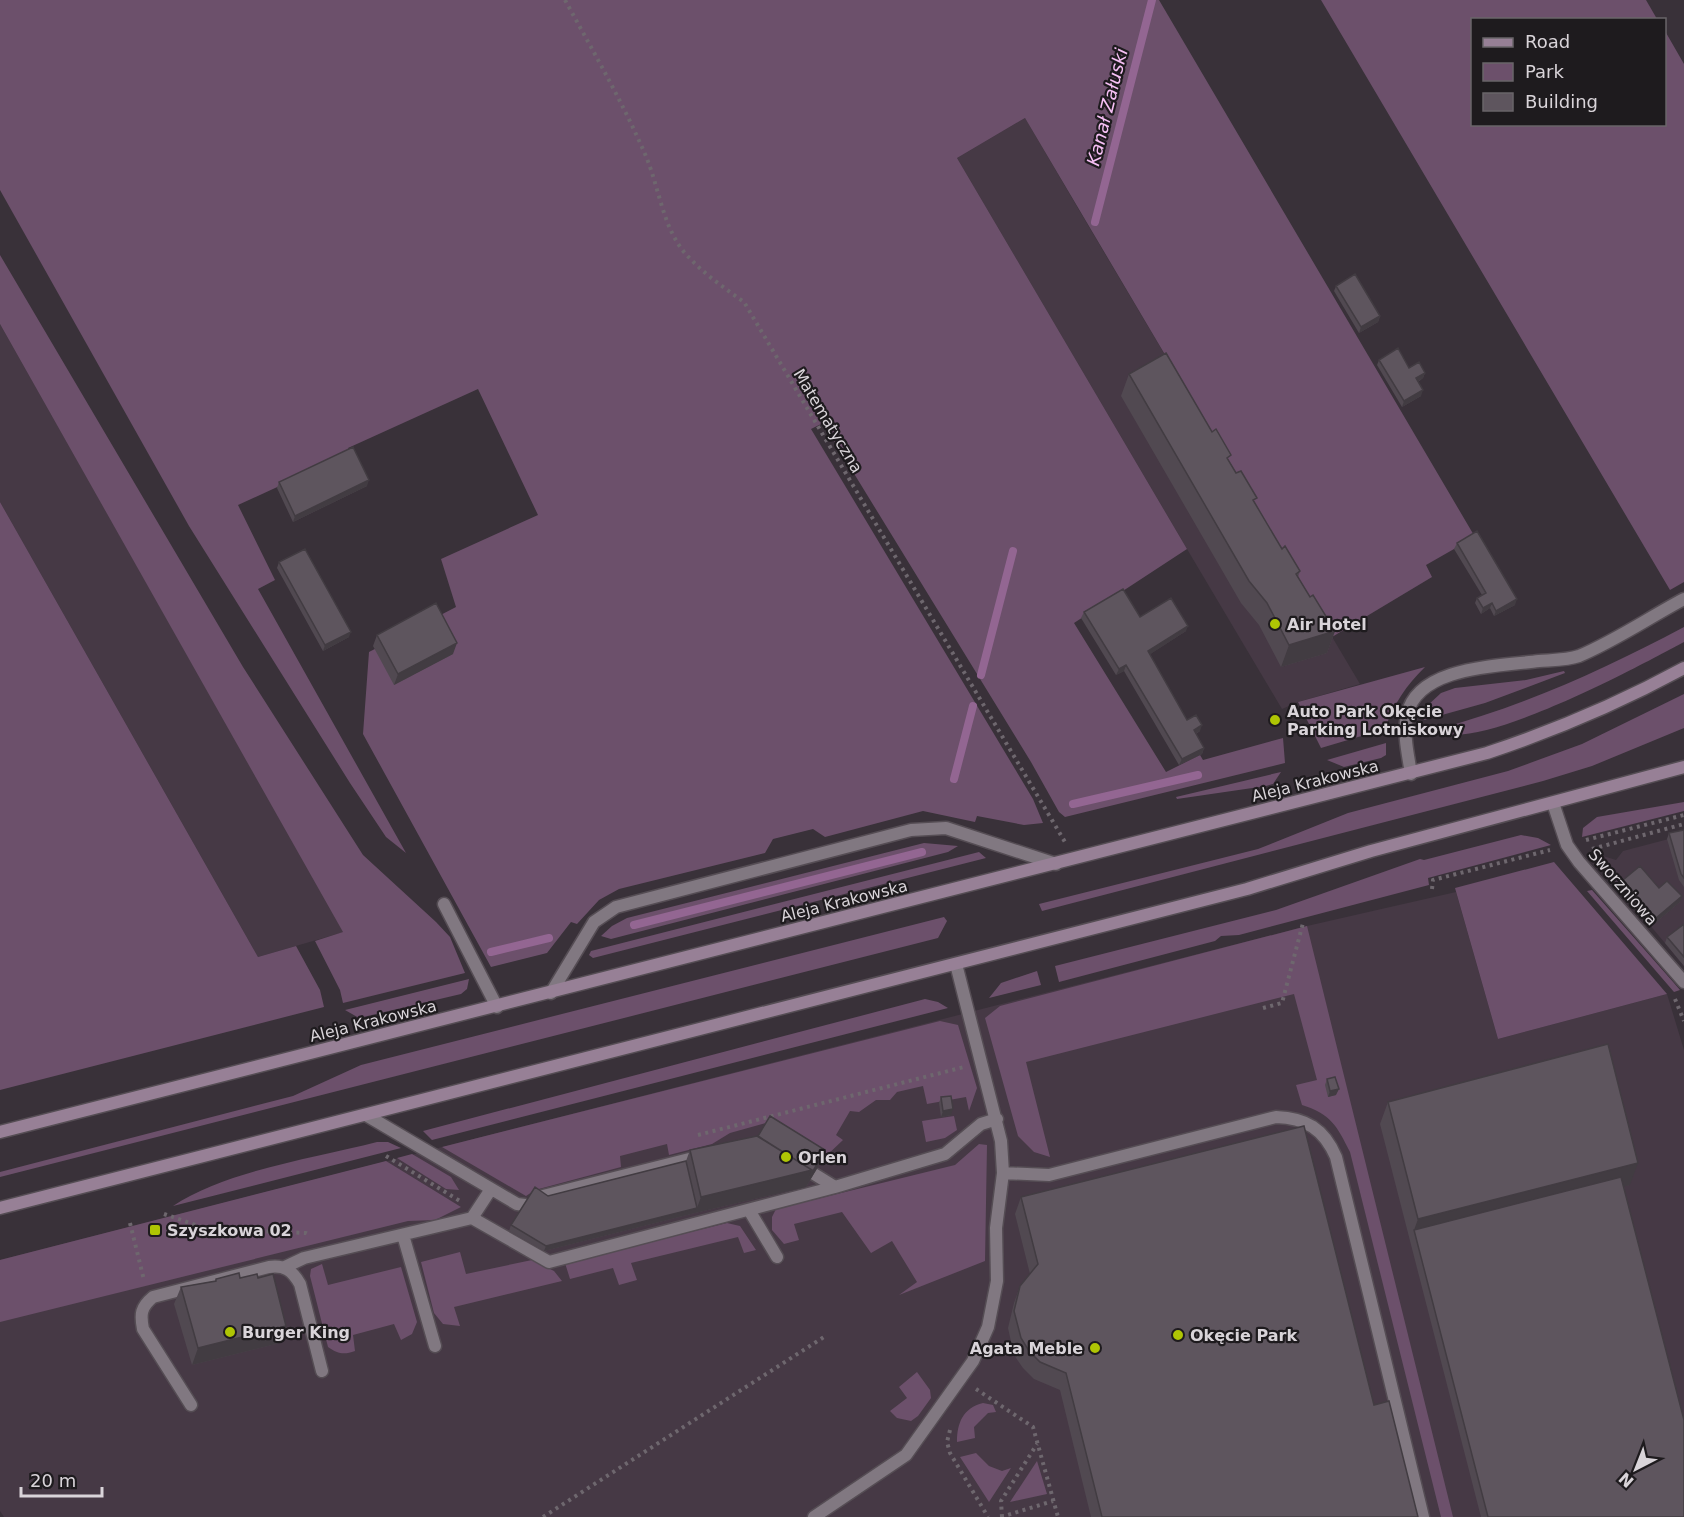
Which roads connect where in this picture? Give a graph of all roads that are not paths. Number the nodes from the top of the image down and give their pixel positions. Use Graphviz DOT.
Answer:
graph roads {
  1 [pos="1684,599"];
  2 [pos="1684,668"];
  3 [pos="1684,767"];
  4 [pos="1411,774"];
  5 [pos="1553,803"];
  6 [pos="1056,864"];
  7 [pos="444,904"];
  8 [pos="956,964"];
  9 [pos="1684,982"];
  10 [pos="551,993"];
  11 [pos="497,1006"];
  12 [pos="366,1115"];
  13 [pos="997,1119"];
  14 [pos="0,1132"];
  15 [pos="711,1153"];
  16 [pos="1003,1173"];
  17 [pos="814,1174"];
  18 [pos="835,1187"];
  19 [pos="491,1189"];
  20 [pos="539,1197"];
  21 [pos="525,1205"];
  22 [pos="0,1208"];
  23 [pos="749,1210"];
  24 [pos="474,1215"];
  25 [pos="403,1234"];
  26 [pos="777,1257"];
  27 [pos="285,1267"];
  28 [pos="435,1346"];
  29 [pos="322,1371"];
  30 [pos="191,1406"];
  31 [pos="814,1517"];
  32 [pos="1423,1517"];
  1 -- 4 [label="street"];
  2 -- 4 [label="main road, Aleja Krakowska"];
  3 -- 5 [label="main road"];
  4 -- 6 [label="main road, Aleja Krakowska"];
  5 -- 8 [label="main road"];
  5 -- 9 [label="street, Sworzniowa"];
  6 -- 10 [label="main road, Aleja Krakowska"];
  6 -- 10 [label="street"];
  7 -- 11 [label="street"];
  8 -- 12 [label="main road"];
  8 -- 13 [label="street"];
  10 -- 11 [label="main road, Aleja Krakowska"];
  11 -- 14 [label="main road, Aleja Krakowska"];
  12 -- 19 [label="street"];
  12 -- 22 [label="main road"];
  13 -- 16 [label="street"];
  13 -- 18 [label="street"];
  15 -- 20 [label="street"];
  16 -- 31 [label="street"];
  16 -- 32 [label="street"];
  17 -- 18 [label="street"];
  18 -- 23 [label="street"];
  19 -- 21 [label="street"];
  19 -- 24 [label="street"];
  23 -- 24 [label="street"];
  23 -- 26 [label="street"];
  24 -- 25 [label="street"];
  25 -- 27 [label="street"];
  25 -- 28 [label="street"];
  27 -- 29 [label="street"];
  27 -- 30 [label="street"];
}
